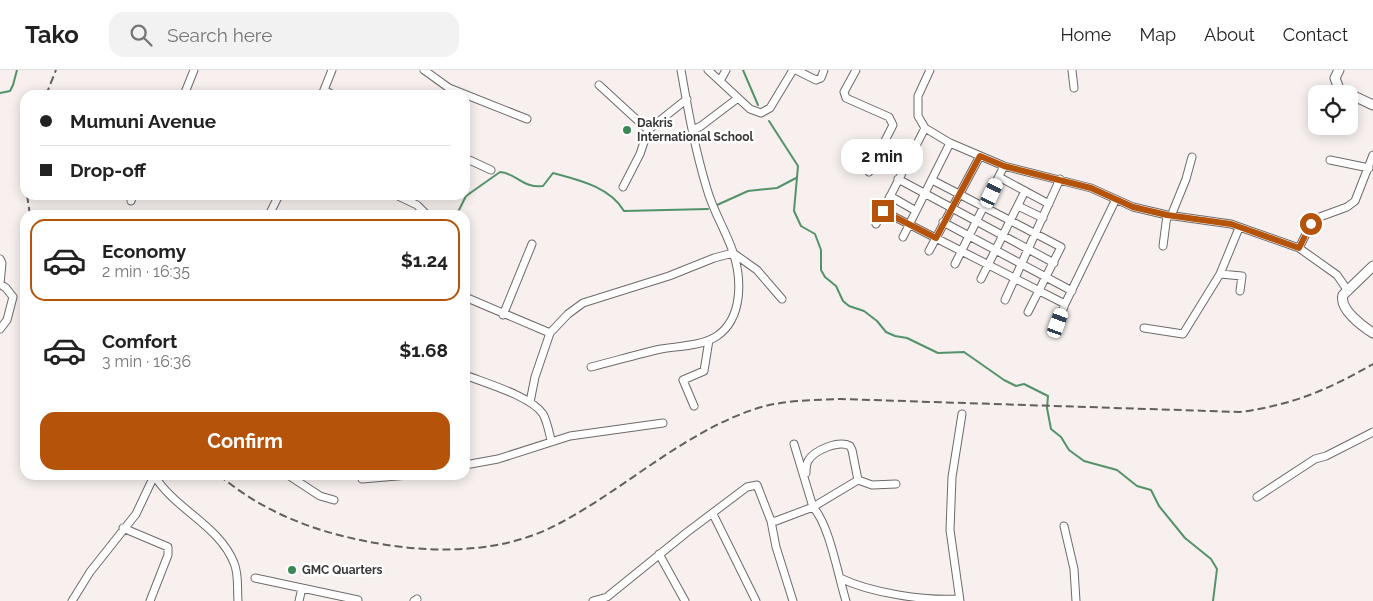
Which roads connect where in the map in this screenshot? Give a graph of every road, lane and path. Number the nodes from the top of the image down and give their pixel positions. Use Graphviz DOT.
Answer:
graph roads {
  1 [pos="194,70"];
  2 [pos="332,70"];
  3 [pos="424,70"];
  4 [pos="681,70"];
  5 [pos="708,70"];
  6 [pos="726,70"];
  7 [pos="794,70"];
  8 [pos="824,70"];
  9 [pos="856,70"];
  10 [pos="930,70"];
  11 [pos="1072,70"];
  12 [pos="1339,70"];
  13 [pos="720,82"];
  14 [pos="599,85"];
  15 [pos="1074,88"];
  16 [pos="186,90"];
  17 [pos="324,90"];
  18 [pos="454,90"];
  19 [pos="470,96"];
  20 [pos="738,98"];
  21 [pos="687,99"];
  22 [pos="1373,105"];
  23 [pos="527,119"];
  24 [pos="925,128"];
  25 [pos="648,130"];
  26 [pos="693,130"];
  27 [pos="950,142"];
  28 [pos="1373,155"];
  29 [pos="980,156"];
  30 [pos="1192,157"];
  31 [pos="470,160"];
  32 [pos="1330,160"];
  33 [pos="1004,166"];
  34 [pos="1369,168"];
  35 [pos="490,170"];
  36 [pos="869,172"];
  37 [pos="999,177"];
  38 [pos="898,179"];
  39 [pos="1060,179"];
  40 [pos="932,180"];
  41 [pos="623,187"];
  42 [pos="1025,191"];
  43 [pos="924,194"];
  44 [pos="957,194"];
  45 [pos="890,196"];
  46 [pos="1116,199"];
  47 [pos="406,200"];
  48 [pos="1049,204"];
  49 [pos="1018,206"];
  50 [pos="950,208"];
  51 [pos="984,208"];
  52 [pos="422,210"];
  53 [pos="883,211"];
  54 [pos="916,211"];
  55 [pos="1169,215"];
  56 [pos="1043,218"];
  57 [pos="1010,221"];
  58 [pos="943,222"];
  59 [pos="976,223"];
  60 [pos="876,224"];
  61 [pos="909,224"];
  62 [pos="1239,228"];
  63 [pos="1036,234"];
  64 [pos="1003,236"];
  65 [pos="903,237"];
  66 [pos="969,237"];
  67 [pos="936,238"];
  68 [pos="532,244"];
  69 [pos="1163,246"];
  70 [pos="1299,248"];
  71 [pos="1028,250"];
  72 [pos="928,251"];
  73 [pos="961,251"];
  74 [pos="995,251"];
  75 [pos="734,253"];
  76 [pos="0,259"];
  77 [pos="1054,263"];
  78 [pos="955,264"];
  79 [pos="988,265"];
  80 [pos="1022,265"];
  81 [pos="1373,266"];
  82 [pos="1220,274"];
  83 [pos="1047,278"];
  84 [pos="981,279"];
  85 [pos="1015,279"];
  86 [pos="1072,290"];
  87 [pos="1240,291"];
  88 [pos="1348,291"];
  89 [pos="1040,292"];
  90 [pos="470,299"];
  91 [pos="782,299"];
  92 [pos="1005,300"];
  93 [pos="1065,304"];
  94 [pos="1028,312"];
  95 [pos="503,314"];
  96 [pos="1058,323"];
  97 [pos="1144,328"];
  98 [pos="0,329"];
  99 [pos="550,333"];
  100 [pos="1373,333"];
  101 [pos="709,340"];
  102 [pos="592,367"];
  103 [pos="470,377"];
  104 [pos="530,402"];
  105 [pos="694,406"];
  106 [pos="962,414"];
  107 [pos="663,423"];
  108 [pos="1373,432"];
  109 [pos="551,440"];
  110 [pos="794,444"];
  111 [pos="470,464"];
  112 [pos="806,476"];
  113 [pos="152,480"];
  114 [pos="157,480"];
  115 [pos="296,480"];
  116 [pos="858,480"];
  117 [pos="896,484"];
  118 [pos="1257,496"];
  119 [pos="334,500"];
  120 [pos="814,507"];
  121 [pos="712,514"];
  122 [pos="771,521"];
  123 [pos="1064,526"];
  124 [pos="123,528"];
  125 [pos="659,554"];
  126 [pos="255,578"];
  127 [pos="840,578"];
  128 [pos="302,588"];
  129 [pos="608,599"];
  130 [pos="358,600"];
  131 [pos="959,600"];
  132 [pos="72,601"];
  133 [pos="150,601"];
  134 [pos="238,601"];
  135 [pos="299,601"];
  136 [pos="593,601"];
  137 [pos="685,601"];
  138 [pos="756,601"];
  139 [pos="793,601"];
  140 [pos="846,601"];
  141 [pos="1076,601"];
  1 -- 16 [label="street"];
  2 -- 17 [label="street"];
  3 -- 18 [label="street"];
  4 -- 21 [label="street"];
  5 -- 13 [label="street"];
  6 -- 13 [label="street"];
  7 -- 8 [label="street"];
  7 -- 20 [label="street"];
  9 -- 36 [label="street"];
  10 -- 24 [label="street"];
  11 -- 15 [label="street"];
  12 -- 22 [label="street"];
  13 -- 20 [label="street"];
  14 -- 25 [label="street"];
  19 -- 23 [label="street"];
  20 -- 26 [label="street"];
  21 -- 25 [label="street"];
  21 -- 26 [label="street"];
  24 -- 27 [label="street"];
  24 -- 38 [label="street"];
  25 -- 41 [label="street"];
  26 -- 75 [label="street"];
  27 -- 29 [label="street"];
  27 -- 40 [label="street"];
  28 -- 34 [label="street"];
  29 -- 33 [label="street"];
  29 -- 44 [label="street"];
  30 -- 55 [label="street"];
  31 -- 35 [label="street"];
  32 -- 34 [label="street"];
  33 -- 37 [label="street"];
  33 -- 39 [label="street"];
  34 -- 70 [label="street"];
  37 -- 42 [label="street"];
  37 -- 51 [label="street"];
  38 -- 43 [label="street"];
  38 -- 45 [label="street"];
  39 -- 46 [label="street"];
  39 -- 48 [label="street"];
  40 -- 43 [label="street"];
  40 -- 44 [label="street"];
  42 -- 48 [label="street"];
  42 -- 49 [label="street"];
  43 -- 50 [label="street"];
  43 -- 54 [label="street"];
  44 -- 50 [label="street"];
  44 -- 51 [label="street"];
  45 -- 53 [label="street"];
  45 -- 54 [label="street"];
  46 -- 55 [label="street"];
  46 -- 86 [label="street"];
  47 -- 52 [label="street"];
  48 -- 56 [label="street"];
  49 -- 56 [label="street"];
  49 -- 57 [label="street"];
  50 -- 58 [label="street"];
  50 -- 59 [label="street"];
  51 -- 57 [label="street"];
  51 -- 59 [label="street"];
  53 -- 60 [label="street"];
  53 -- 61 [label="street"];
  54 -- 61 [label="street"];
  55 -- 62 [label="street"];
  55 -- 69 [label="street"];
  56 -- 63 [label="street"];
  57 -- 63 [label="street"];
  57 -- 64 [label="street"];
  58 -- 66 [label="street"];
  58 -- 67 [label="street"];
  59 -- 64 [label="street"];
  59 -- 66 [label="street"];
  61 -- 65 [label="street"];
  61 -- 67 [label="street"];
  62 -- 70 [label="street"];
  62 -- 82 [label="street"];
  63 -- 71 [label="street"];
  63 -- 77 [label="street"];
  64 -- 71 [label="street"];
  64 -- 74 [label="street"];
  66 -- 73 [label="street"];
  66 -- 74 [label="street"];
  67 -- 72 [label="street"];
  67 -- 73 [label="street"];
  68 -- 95 [label="street"];
  70 -- 88 [label="street"];
  71 -- 77 [label="street"];
  71 -- 80 [label="street"];
  73 -- 78 [label="street"];
  73 -- 79 [label="street"];
  74 -- 79 [label="street"];
  74 -- 80 [label="street"];
  75 -- 91 [label="street"];
  75 -- 99 [label="street"];
  75 -- 101 [label="street"];
  76 -- 98 [label="street"];
  77 -- 83 [label="street"];
  79 -- 84 [label="street"];
  79 -- 85 [label="street"];
  80 -- 83 [label="street"];
  80 -- 85 [label="street"];
  81 -- 88 [label="street"];
  82 -- 87 [label="street"];
  82 -- 97 [label="street"];
  83 -- 86 [label="street"];
  83 -- 89 [label="street"];
  85 -- 89 [label="street"];
  85 -- 92 [label="street"];
  86 -- 93 [label="street"];
  88 -- 100 [label="street"];
  89 -- 93 [label="street"];
  89 -- 94 [label="street"];
  90 -- 95 [label="street"];
  93 -- 96 [label="street"];
  95 -- 99 [label="street"];
  99 -- 104 [label="street"];
  101 -- 102 [label="street"];
  101 -- 105 [label="street"];
  103 -- 104 [label="street"];
  104 -- 109 [label="street"];
  106 -- 131 [label="street"];
  107 -- 109 [label="street"];
  108 -- 118 [label="street"];
  109 -- 111 [label="street"];
  110 -- 112 [label="street"];
  112 -- 116 [label="street"];
  112 -- 120 [label="street"];
  113 -- 124 [label="street"];
  114 -- 134 [label="street"];
  115 -- 119 [label="street"];
  116 -- 117 [label="street"];
  116 -- 120 [label="street"];
  120 -- 122 [label="street"];
  120 -- 127 [label="street"];
  121 -- 122 [label="street"];
  121 -- 125 [label="street"];
  121 -- 138 [label="street"];
  122 -- 139 [label="street"];
  123 -- 141 [label="street"];
  124 -- 132 [label="street"];
  124 -- 133 [label="street"];
  125 -- 129 [label="street"];
  125 -- 137 [label="street"];
  126 -- 128 [label="street"];
  127 -- 131 [label="street"];
  127 -- 140 [label="street"];
  128 -- 130 [label="street"];
  128 -- 135 [label="street"];
  129 -- 136 [label="street"];
}
